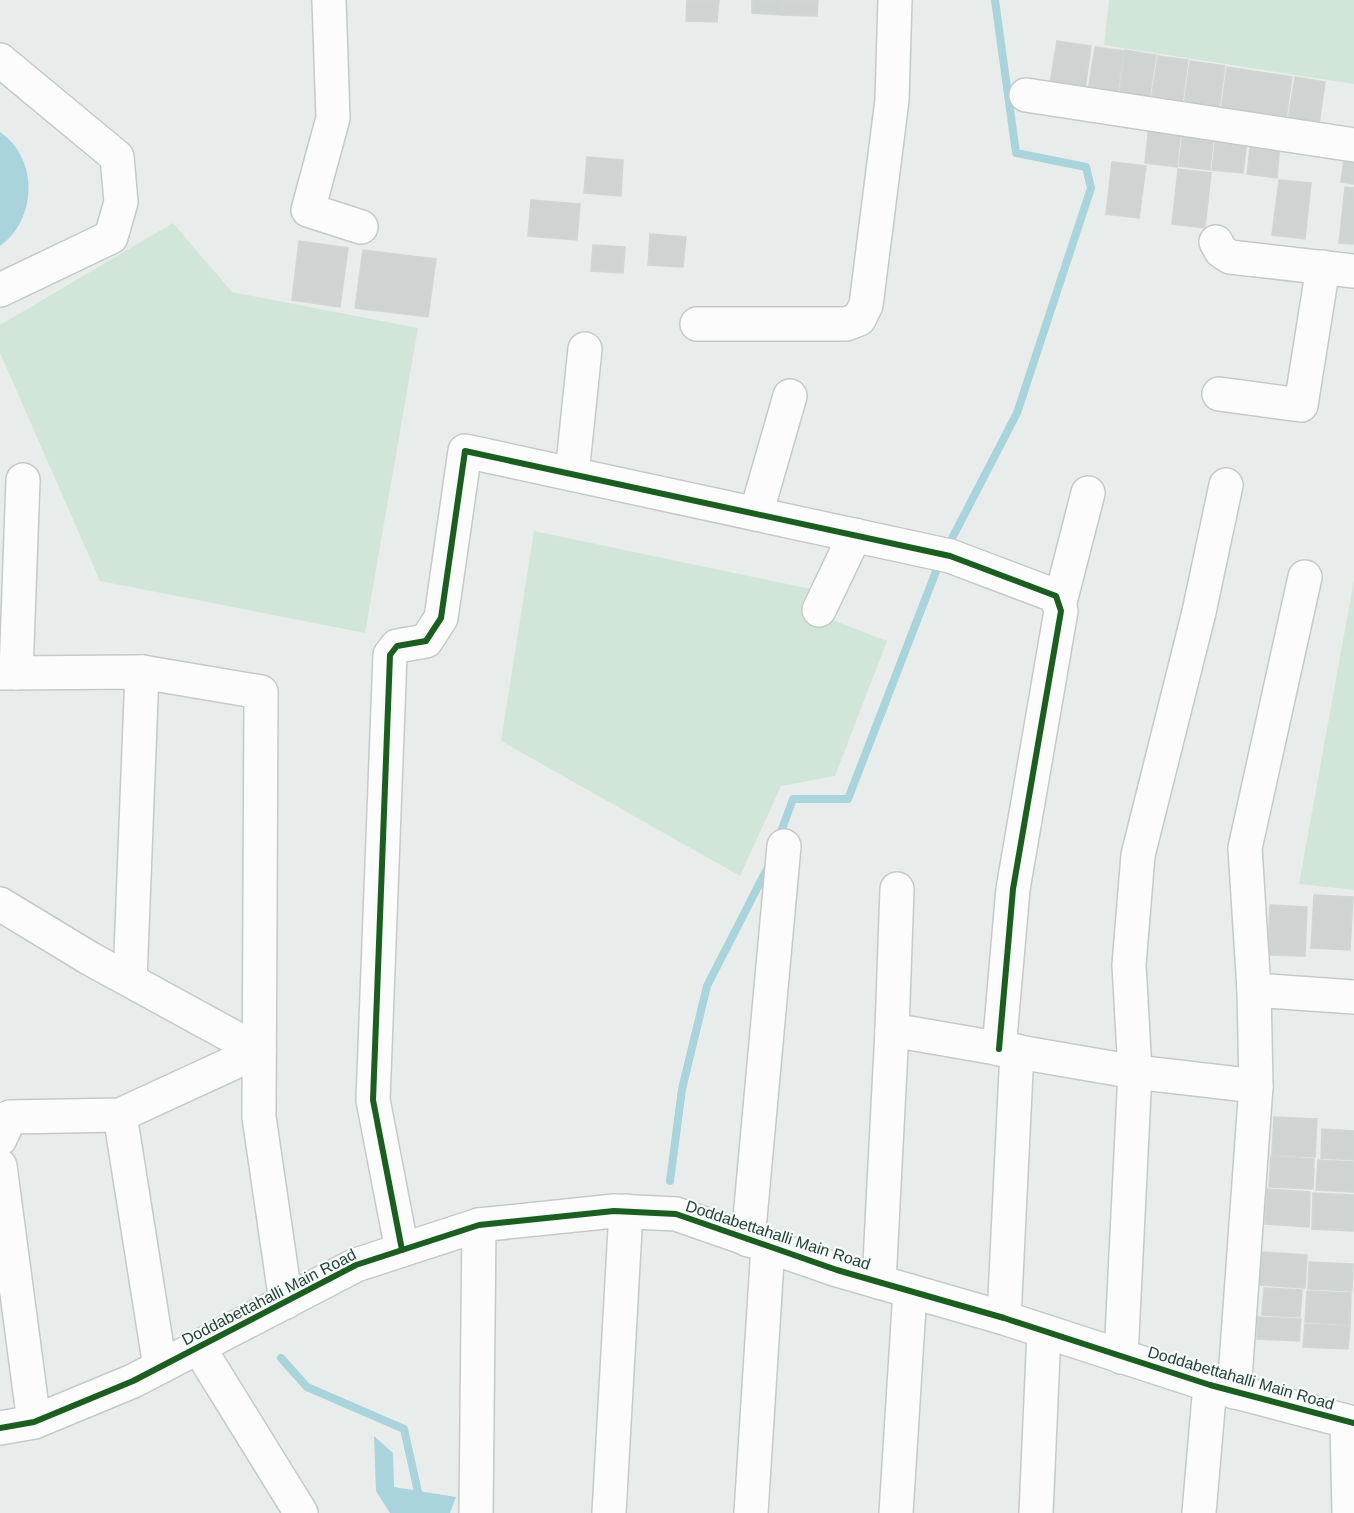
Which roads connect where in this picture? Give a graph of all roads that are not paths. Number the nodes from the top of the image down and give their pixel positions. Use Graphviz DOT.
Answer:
graph roads {
  1 [pos="329,0"];
  2 [pos="896,0"];
  3 [pos="0,60"];
  4 [pos="1026,95"];
  5 [pos="1354,145"];
  6 [pos="361,227"];
  7 [pos="1216,242"];
  8 [pos="1339,269"];
  9 [pos="0,290"];
  10 [pos="697,324"];
  11 [pos="585,349"];
  12 [pos="1219,394"];
  13 [pos="790,396"];
  14 [pos="573,474"];
  15 [pos="23,480"];
  16 [pos="1226,485"];
  17 [pos="1088,493"];
  18 [pos="756,514"];
  19 [pos="855,536"];
  20 [pos="1305,577"];
  21 [pos="1060,602"];
  22 [pos="819,610"];
  23 [pos="142,672"];
  24 [pos="8,673"];
  25 [pos="784,846"];
  26 [pos="897,889"];
  27 [pos="0,904"];
  28 [pos="130,980"];
  29 [pos="1254,990"];
  30 [pos="1354,997"];
  31 [pos="892,1029"];
  32 [pos="1008,1050"];
  33 [pos="260,1051"];
  34 [pos="1135,1072"];
  35 [pos="1256,1086"];
  36 [pos="120,1115"];
  37 [pos="0,1139"];
  38 [pos="0,1166"];
  39 [pos="626,1212"];
  40 [pos="479,1225"];
  41 [pos="758,1243"];
  42 [pos="402,1250"];
  43 [pos="879,1282"];
  44 [pos="910,1291"];
  45 [pos="286,1302"];
  46 [pos="1004,1318"];
  47 [pos="1044,1332"];
  48 [pos="200,1348"];
  49 [pos="1121,1357"];
  50 [pos="160,1367"];
  51 [pos="1222,1388"];
  52 [pos="34,1422"];
  53 [pos="1350,1423"];
  54 [pos="0,1428"];
  55 [pos="301,1513"];
  56 [pos="476,1513"];
  57 [pos="609,1513"];
  58 [pos="751,1513"];
  59 [pos="896,1513"];
  60 [pos="1036,1513"];
  61 [pos="1199,1513"];
  62 [pos="1349,1513"];
  1 -- 6 [label="street"];
  2 -- 10 [label="street"];
  3 -- 9 [label="street"];
  4 -- 5 [label="street"];
  7 -- 8 [label="street"];
  8 -- 12 [label="street"];
  11 -- 14 [label="street"];
  13 -- 18 [label="street"];
  14 -- 18 [label="street"];
  14 -- 42 [label="street"];
  15 -- 24 [label="street"];
  16 -- 34 [label="street"];
  17 -- 21 [label="street"];
  18 -- 19 [label="street"];
  19 -- 21 [label="street"];
  19 -- 22 [label="street"];
  20 -- 29 [label="street"];
  21 -- 32 [label="street"];
  23 -- 24 [label="street"];
  23 -- 28 [label="street"];
  23 -- 33 [label="street"];
  25 -- 41 [label="street"];
  26 -- 31 [label="street"];
  27 -- 28 [label="street"];
  28 -- 33 [label="street"];
  29 -- 30 [label="street"];
  29 -- 35 [label="street"];
  31 -- 32 [label="street"];
  31 -- 43 [label="street"];
  32 -- 34 [label="street"];
  32 -- 46 [label="street"];
  33 -- 36 [label="street"];
  33 -- 45 [label="street"];
  34 -- 35 [label="street"];
  34 -- 49 [label="street"];
  35 -- 51 [label="street"];
  36 -- 37 [label="street"];
  36 -- 50 [label="street"];
  38 -- 52 [label="street"];
  39 -- 40 [label="street, Doddabettahalli Main Road"];
  39 -- 41 [label="street, Doddabettahalli Main Road"];
  39 -- 57 [label="street"];
  40 -- 42 [label="street, Doddabettahalli Main Road"];
  40 -- 56 [label="street"];
  41 -- 43 [label="street, Doddabettahalli Main Road"];
  41 -- 58 [label="street"];
  42 -- 45 [label="street, Doddabettahalli Main Road"];
  43 -- 44 [label="street, Doddabettahalli Main Road"];
  44 -- 46 [label="street, Doddabettahalli Main Road"];
  44 -- 59 [label="street"];
  45 -- 48 [label="street, Doddabettahalli Main Road"];
  46 -- 47 [label="street, Doddabettahalli Main Road"];
  47 -- 49 [label="street, Doddabettahalli Main Road"];
  47 -- 60 [label="street"];
  48 -- 50 [label="street, Doddabettahalli Main Road"];
  48 -- 55 [label="street"];
  49 -- 51 [label="street, Doddabettahalli Main Road"];
  50 -- 52 [label="street, Doddabettahalli Main Road"];
  51 -- 53 [label="street, Doddabettahalli Main Road"];
  51 -- 61 [label="street"];
  52 -- 54 [label="street, Doddabettahalli Main Road"];
  53 -- 62 [label="street"];
}
